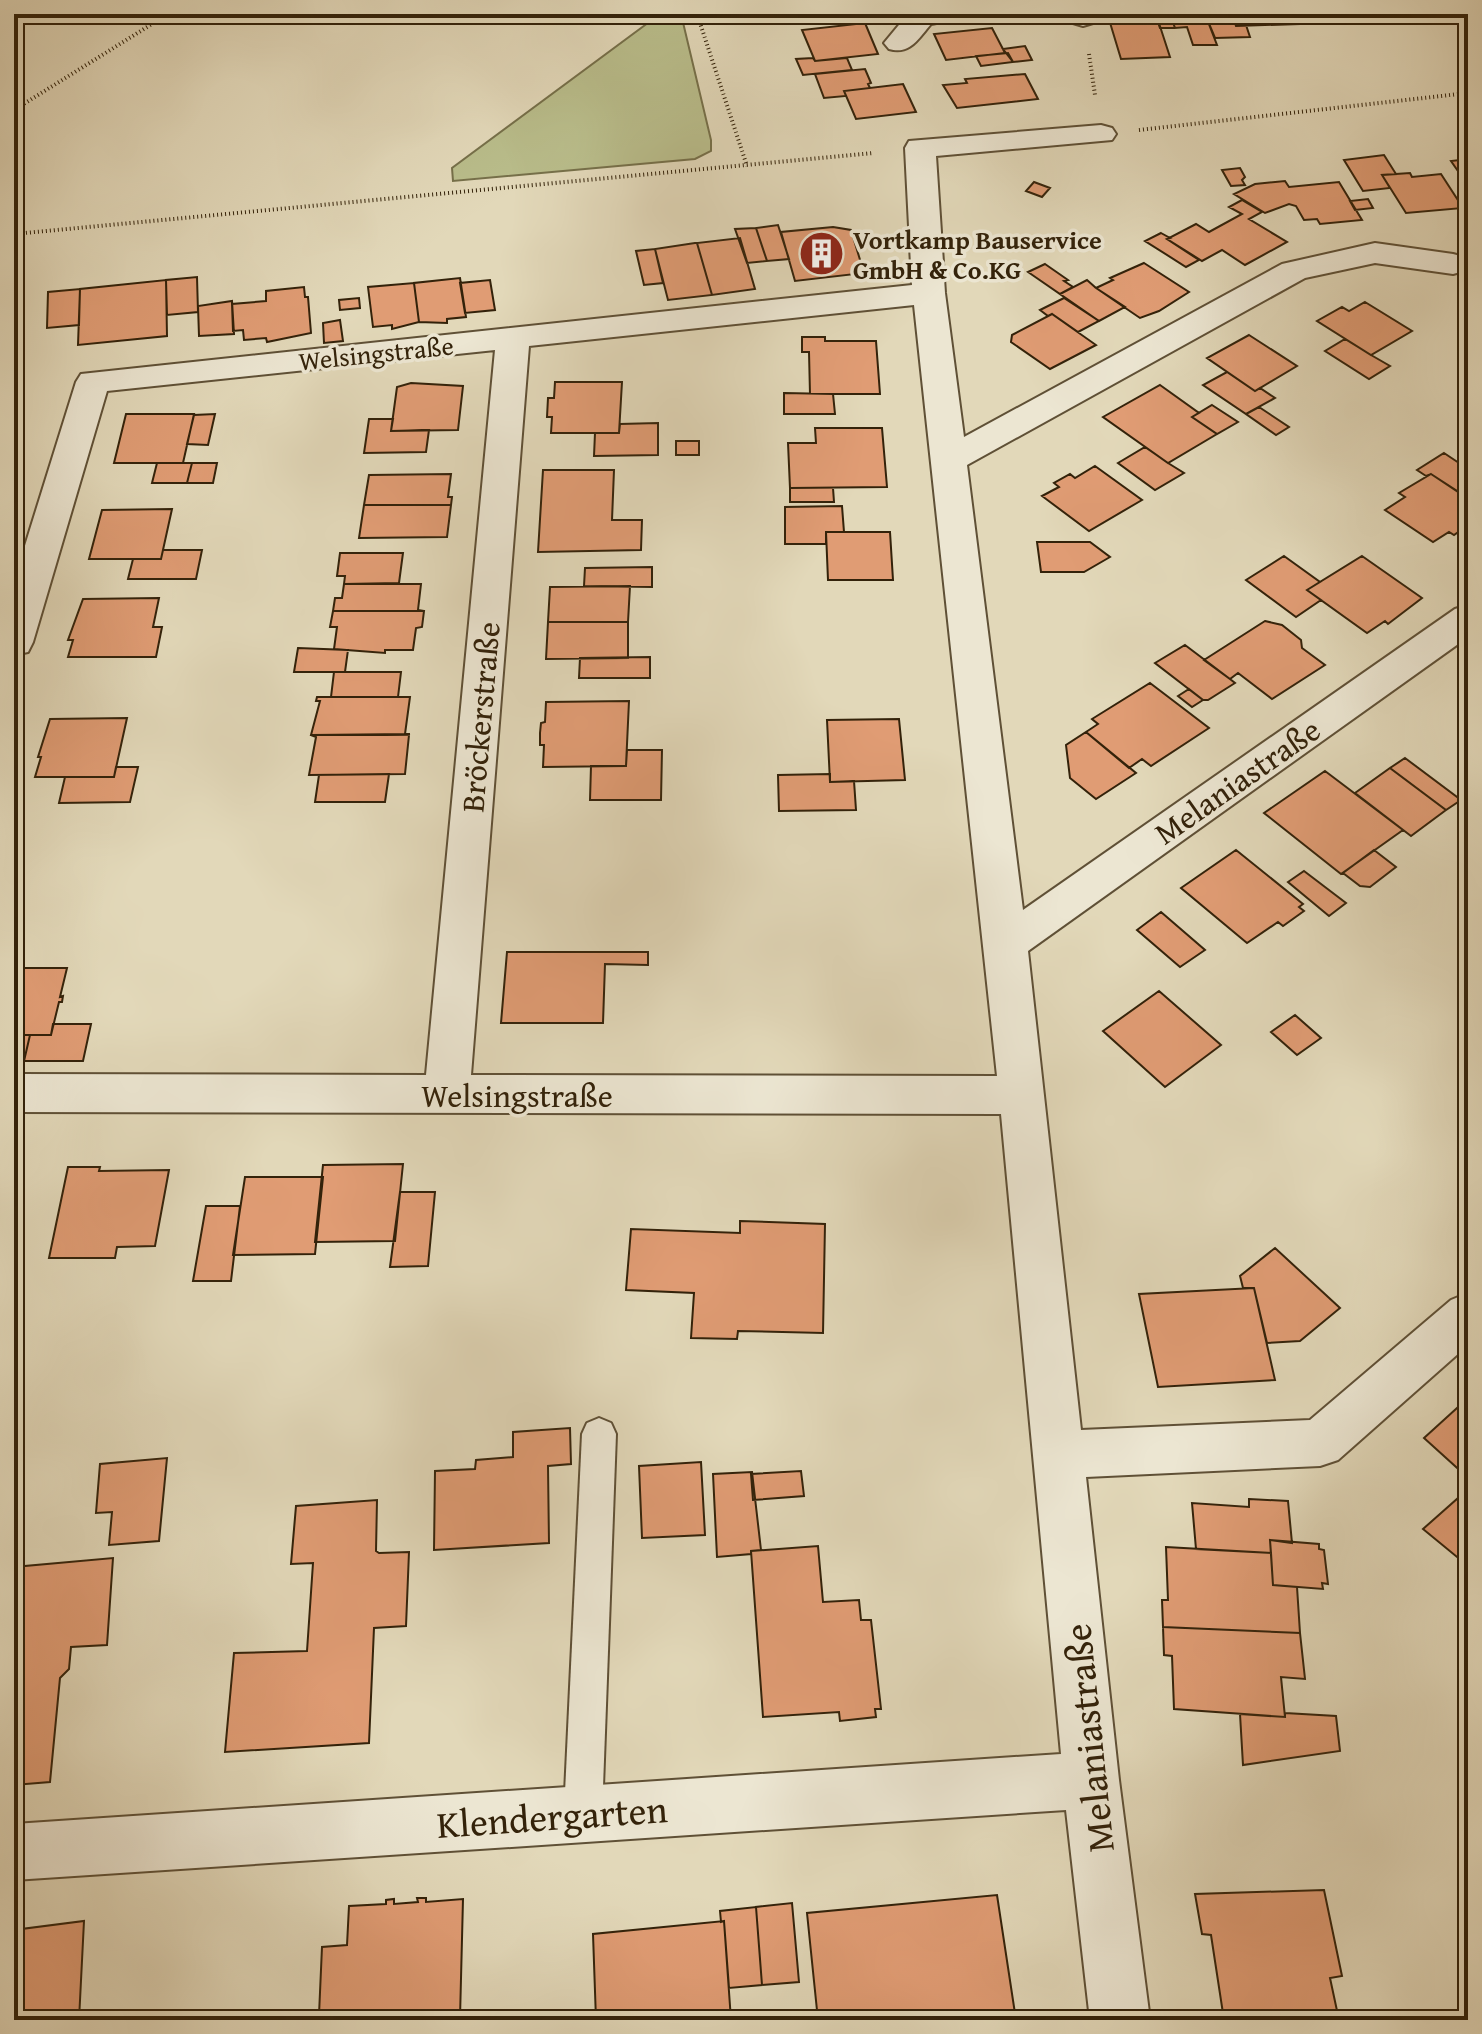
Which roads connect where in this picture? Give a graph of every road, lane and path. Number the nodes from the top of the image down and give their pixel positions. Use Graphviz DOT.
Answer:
graph roads {
  1 [pos="168,14"];
  2 [pos="697,14"];
  3 [pos="943,14"];
  4 [pos="1083,16"];
  5 [pos="899,43"];
  6 [pos="1468,93"];
  7 [pos="14,110"];
  8 [pos="1101,134"];
  9 [pos="920,148"];
  10 [pos="747,166"];
  11 [pos="14,234"];
  12 [pos="1453,264"];
  13 [pos="929,293"];
  14 [pos="513,339"];
  15 [pos="949,460"];
  16 [pos="1468,618"];
  17 [pos="14,642"];
  18 [pos="1006,944"];
  19 [pos="14,1093"];
  20 [pos="1019,1095"];
  21 [pos="447,1096"];
  22 [pos="1468,1315"];
  23 [pos="599,1434"];
  24 [pos="1059,1455"];
  25 [pos="1091,1780"];
  26 [pos="583,1814"];
  27 [pos="14,1852"];
  28 [pos="1120,2020"];
  1 -- 7 [label="path"];
  2 -- 10 [label="path"];
  3 -- 5 [label="street"];
  4 -- 8 [label="path"];
  6 -- 8 [label="path"];
  8 -- 9 [label="street"];
  9 -- 10 [label="path"];
  9 -- 13 [label="street, Melaniastraße"];
  10 -- 11 [label="path"];
  12 -- 15 [label="street"];
  13 -- 14 [label="street, Welsingstraße"];
  13 -- 15 [label="street, Melaniastraße"];
  14 -- 17 [label="street, Welsingstraße"];
  14 -- 21 [label="street, Bröckerstraße"];
  15 -- 18 [label="street, Melaniastraße"];
  16 -- 18 [label="street, Melaniastraße"];
  18 -- 20 [label="street, Melaniastraße"];
  19 -- 21 [label="street, Welsingstraße"];
  20 -- 21 [label="street, Welsingstraße"];
  20 -- 24 [label="street, Melaniastraße"];
  22 -- 24 [label="street"];
  23 -- 26 [label="lane"];
  24 -- 25 [label="street, Melaniastraße"];
  25 -- 26 [label="street, Klendergarten"];
  25 -- 28 [label="street, Melaniastraße"];
  26 -- 27 [label="street, Klendergarten"];
}
